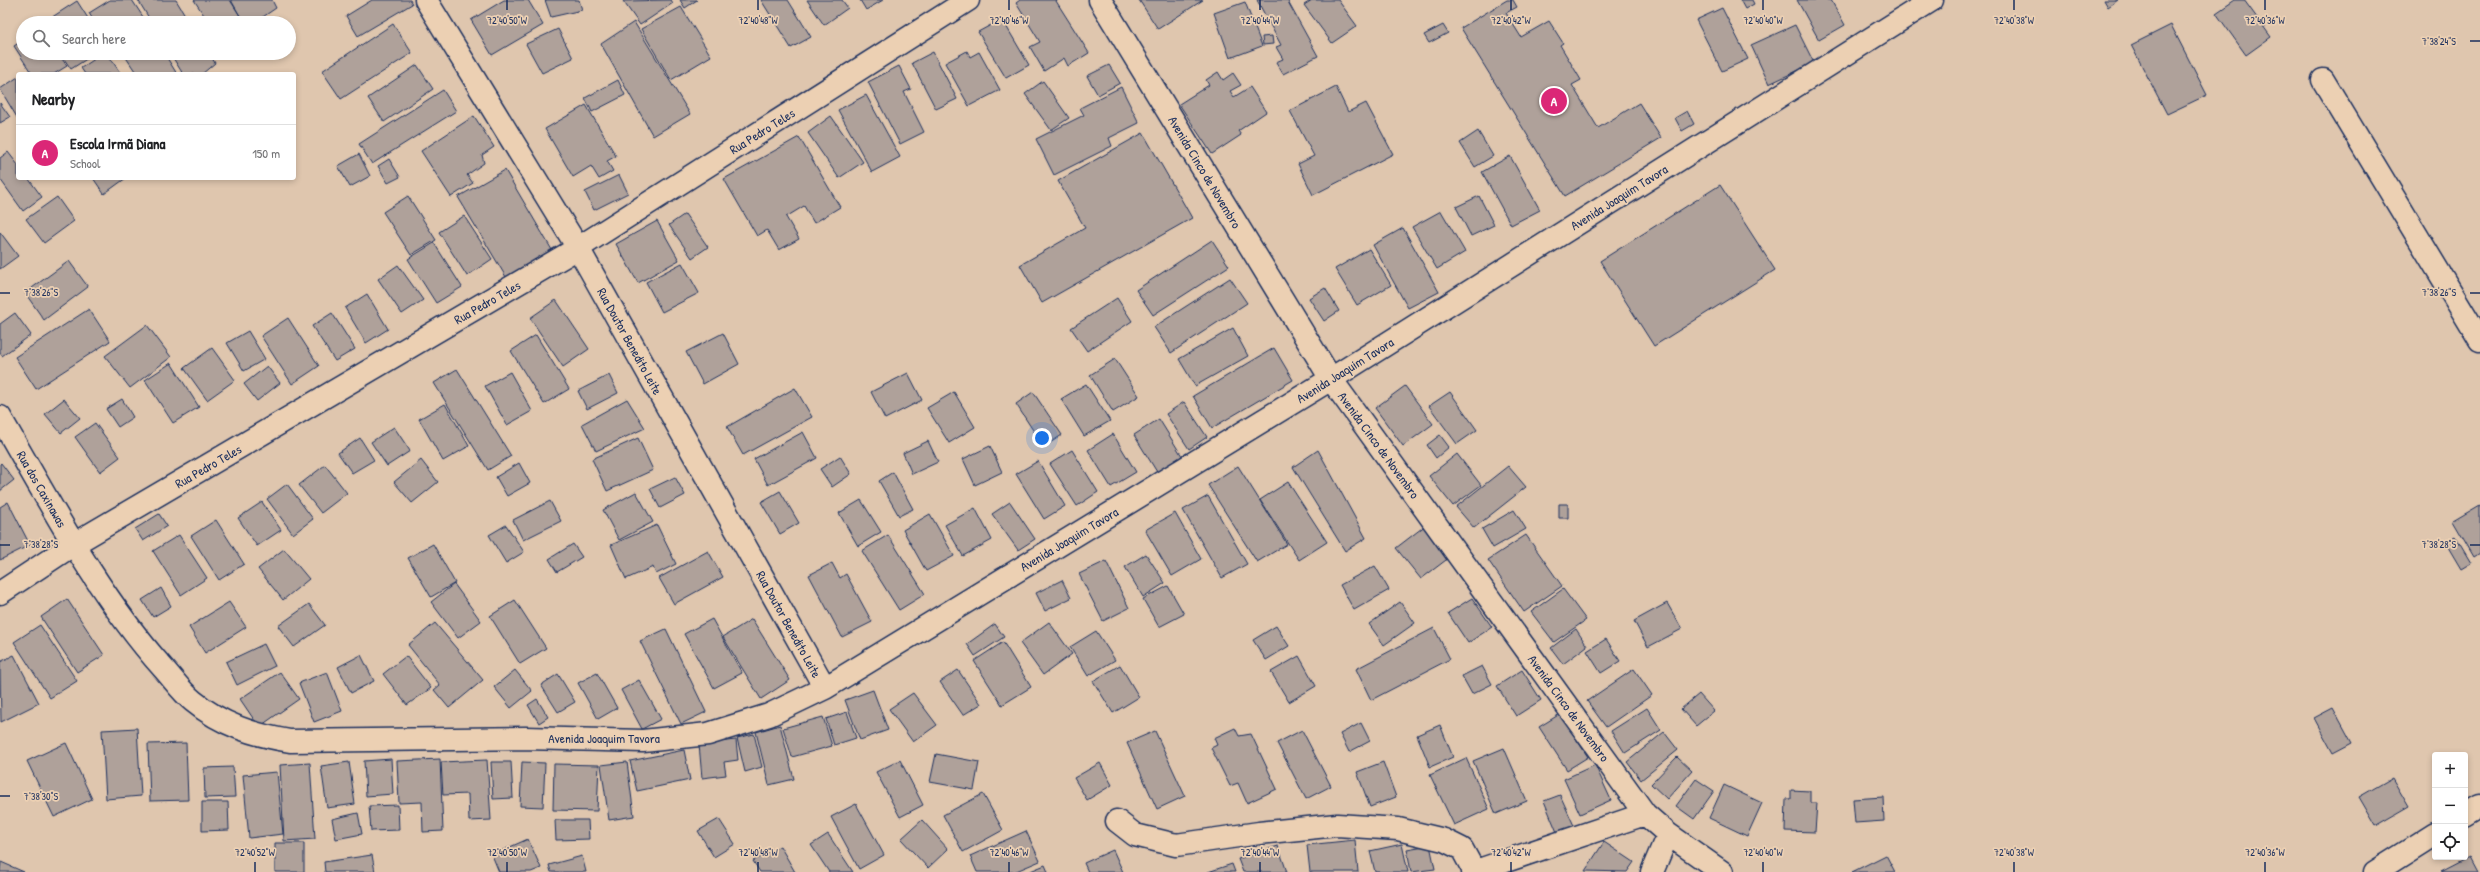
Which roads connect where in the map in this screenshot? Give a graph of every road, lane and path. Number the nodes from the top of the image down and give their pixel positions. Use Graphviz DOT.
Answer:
graph roads {
  1 [pos="426,0"];
  2 [pos="968,0"];
  3 [pos="1100,0"];
  4 [pos="1932,0"];
  5 [pos="2323,80"];
  6 [pos="578,248"];
  7 [pos="2480,340"];
  8 [pos="1331,379"];
  9 [pos="0,417"];
  10 [pos="74,544"];
  11 [pos="0,593"];
  12 [pos="138,641"];
  13 [pos="825,688"];
  14 [pos="2480,806"];
  15 [pos="2468,813"];
  16 [pos="1645,814"];
  17 [pos="1117,821"];
  18 [pos="1668,834"];
  19 [pos="2432,836"];
  20 [pos="1474,872"];
  21 [pos="1652,872"];
  22 [pos="1722,872"];
  23 [pos="2375,872"];
  1 -- 6 [label="street, Rua Doutor Benedito Leite"];
  2 -- 6 [label="street, Rua Pedro Teles"];
  3 -- 8 [label="street, Avenida Cinco de Novembro"];
  4 -- 8 [label="street, Avenida Joaquim Tavora"];
  5 -- 7 [label="street"];
  6 -- 10 [label="street, Rua Pedro Teles"];
  6 -- 13 [label="street, Rua Doutor Benedito Leite"];
  8 -- 13 [label="street, Avenida Joaquim Tavora"];
  8 -- 16 [label="street, Avenida Cinco de Novembro"];
  9 -- 10 [label="street, Rua dos Caxinawas"];
  10 -- 11 [label="street, Rua Pedro Teles"];
  10 -- 12 [label="street, Rua dos Caxinawas"];
  12 -- 13 [label="street, Avenida Joaquim Tavora"];
  14 -- 15 [label="street"];
  16 -- 18 [label="street, Avenida Cinco de Novembro"];
  16 -- 20 [label="street"];
  17 -- 20 [label="street"];
  18 -- 21 [label="street"];
  18 -- 22 [label="street, Avenida Cinco de Novembro"];
  19 -- 23 [label="street"];
}
